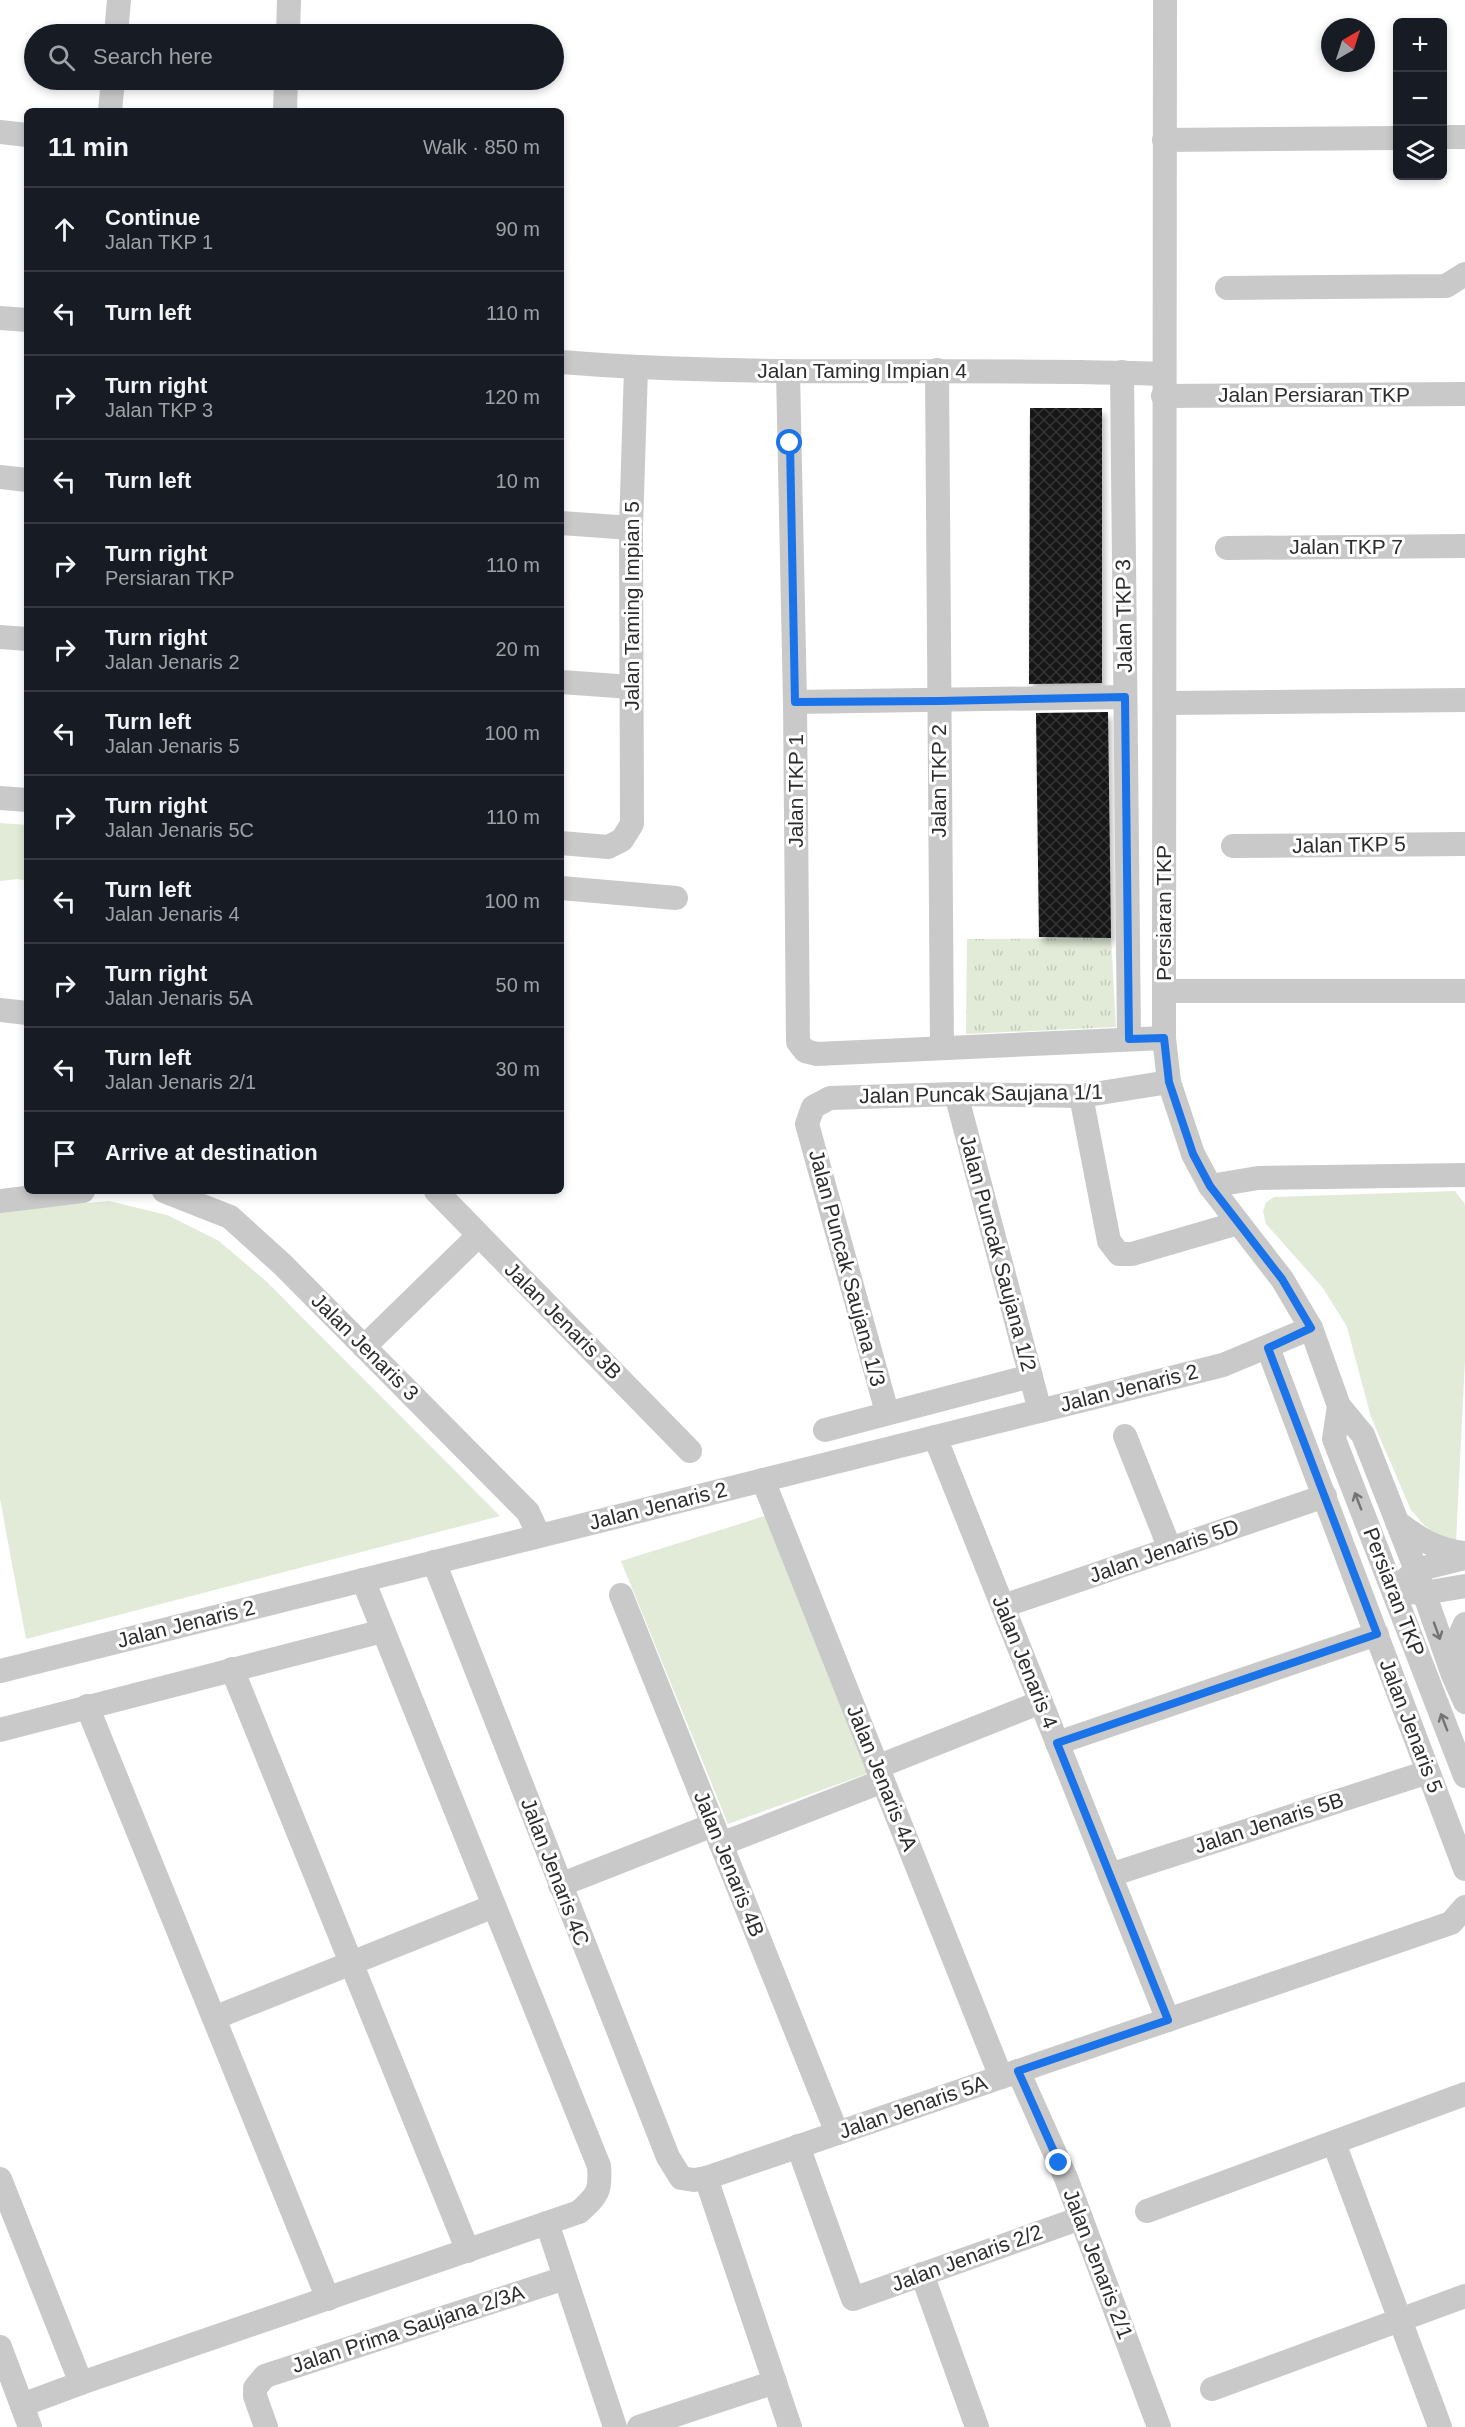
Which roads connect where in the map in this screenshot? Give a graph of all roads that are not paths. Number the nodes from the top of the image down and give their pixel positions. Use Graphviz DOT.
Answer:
graph roads {
  1 [pos="119,0"];
  2 [pos="290,0"];
  3 [pos="1164,0"];
  4 [pos="117,24"];
  5 [pos="289,24"];
  6 [pos="112,90"];
  7 [pos="286,90"];
  8 [pos="111,108"];
  9 [pos="285,108"];
  10 [pos="0,132"];
  11 [pos="24,135"];
  12 [pos="1447,137"];
  13 [pos="1465,137"];
  14 [pos="1393,138"];
  15 [pos="1164,140"];
  16 [pos="1465,274"];
  17 [pos="1227,288"];
  18 [pos="0,318"];
  19 [pos="24,320"];
  20 [pos="564,362"];
  21 [pos="636,368"];
  22 [pos="937,370"];
  23 [pos="788,372"];
  24 [pos="1122,372"];
  25 [pos="1163,385"];
  26 [pos="1465,394"];
  27 [pos="0,477"];
  28 [pos="24,480"];
  29 [pos="564,523"];
  30 [pos="631,528"];
  31 [pos="1465,546"];
  32 [pos="1227,548"];
  33 [pos="0,637"];
  34 [pos="24,639"];
  35 [pos="564,682"];
  36 [pos="631,687"];
  37 [pos="1125,697"];
  38 [pos="1465,700"];
  39 [pos="939,701"];
  40 [pos="795,702"];
  41 [pos="1165,703"];
  42 [pos="0,798"];
  43 [pos="24,800"];
  44 [pos="564,843"];
  45 [pos="1465,844"];
  46 [pos="1233,846"];
  47 [pos="564,888"];
  48 [pos="676,898"];
  49 [pos="1164,991"];
  50 [pos="1465,991"];
  51 [pos="0,1010"];
  52 [pos="24,1013"];
  53 [pos="1164,1038"];
  54 [pos="1129,1039"];
  55 [pos="942,1048"];
  56 [pos="1169,1082"];
  57 [pos="956,1094"];
  58 [pos="1081,1096"];
  59 [pos="807,1124"];
  60 [pos="1465,1176"];
  61 [pos="1210,1186"];
  62 [pos="58,1194"];
  63 [pos="172,1194"];
  64 [pos="439,1194"];
  65 [pos="0,1201"];
  66 [pos="1238,1223"];
  67 [pos="478,1236"];
  68 [pos="1311,1328"];
  69 [pos="364,1347"];
  70 [pos="1268,1348"];
  71 [pos="1030,1376"];
  72 [pos="1339,1406"];
  73 [pos="1040,1411"];
  74 [pos="886,1413"];
  75 [pos="825,1430"];
  76 [pos="1125,1436"];
  77 [pos="935,1437"];
  78 [pos="690,1451"];
  79 [pos="762,1480"];
  80 [pos="1325,1496"];
  81 [pos="1397,1522"];
  82 [pos="539,1536"];
  83 [pos="1170,1549"];
  84 [pos="1465,1552"];
  85 [pos="1465,1558"];
  86 [pos="434,1562"];
  87 [pos="1416,1570"];
  88 [pos="363,1580"];
  89 [pos="1465,1586"];
  90 [pos="1394,1591"];
  91 [pos="1424,1593"];
  92 [pos="621,1595"];
  93 [pos="1003,1606"];
  94 [pos="1465,1624"];
  95 [pos="383,1631"];
  96 [pos="1377,1634"];
  97 [pos="232,1669"];
  98 [pos="0,1671"];
  99 [pos="1453,1675"];
  100 [pos="1041,1702"];
  101 [pos="1465,1702"];
  102 [pos="87,1706"];
  103 [pos="0,1730"];
  104 [pos="1057,1743"];
  105 [pos="1428,1772"];
  106 [pos="880,1774"];
  107 [pos="1465,1776"];
  108 [pos="717,1835"];
  109 [pos="1465,1869"];
  110 [pos="1110,1875"];
  111 [pos="561,1886"];
  112 [pos="494,1906"];
  113 [pos="1458,1915"];
  114 [pos="351,1963"];
  115 [pos="214,2018"];
  116 [pos="1168,2020"];
  117 [pos="1010,2074"];
  118 [pos="1465,2094"];
  119 [pos="837,2133"];
  120 [pos="1334,2143"];
  121 [pos="798,2146"];
  122 [pos="681,2178"];
  123 [pos="706,2178"];
  124 [pos="0,2179"];
  125 [pos="1147,2211"];
  126 [pos="1081,2218"];
  127 [pos="547,2223"];
  128 [pos="468,2251"];
  129 [pos="921,2274"];
  130 [pos="565,2278"];
  131 [pos="1465,2296"];
  132 [pos="328,2300"];
  133 [pos="1400,2320"];
  134 [pos="0,2347"];
  135 [pos="775,2382"];
  136 [pos="81,2383"];
  137 [pos="1212,2389"];
  138 [pos="26,2416"];
  139 [pos="266,2427"];
  140 [pos="615,2427"];
  141 [pos="639,2427"];
  142 [pos="790,2427"];
  143 [pos="976,2427"];
  144 [pos="1159,2427"];
  145 [pos="1440,2427"];
  1 -- 4 [label="street"];
  2 -- 5 [label="street"];
  3 -- 15 [label="street, Persiaran TKP"];
  6 -- 8 [label="street"];
  7 -- 9 [label="street"];
  10 -- 11 [label="street"];
  12 -- 13 [label="street"];
  14 -- 15 [label="street"];
  15 -- 25 [label="street, Persiaran TKP"];
  16 -- 17 [label="street"];
  18 -- 19 [label="street"];
  20 -- 21 [label="street, Jalan Taming Impian 4"];
  21 -- 23 [label="street, Jalan Taming Impian 4"];
  21 -- 30 [label="street, Jalan Taming Impian 5"];
  22 -- 23 [label="street, Jalan Taming Impian 4"];
  22 -- 24 [label="street, Jalan Taming Impian 4"];
  22 -- 39 [label="street, Jalan TKP 2"];
  23 -- 40 [label="street, Jalan TKP 1"];
  24 -- 25 [label="street, Jalan Taming Impian 4"];
  24 -- 37 [label="street, Jalan TKP 3"];
  25 -- 26 [label="street, Jalan Persiaran TKP"];
  25 -- 41 [label="street, Persiaran TKP"];
  27 -- 28 [label="street"];
  29 -- 30 [label="street"];
  30 -- 36 [label="street, Jalan Taming Impian 5"];
  31 -- 32 [label="street, Jalan TKP 7"];
  33 -- 34 [label="street"];
  35 -- 36 [label="street"];
  36 -- 44 [label="street, Jalan Taming Impian 5"];
  37 -- 39 [label="street"];
  37 -- 54 [label="street, Jalan TKP 3"];
  38 -- 41 [label="street"];
  39 -- 40 [label="street"];
  39 -- 55 [label="street, Jalan TKP 2"];
  40 -- 55 [label="street, Jalan TKP 1"];
  41 -- 49 [label="street, Persiaran TKP"];
  42 -- 43 [label="street"];
  45 -- 46 [label="street, Jalan TKP 5"];
  47 -- 48 [label="street"];
  49 -- 50 [label="street"];
  49 -- 53 [label="street, Persiaran TKP"];
  51 -- 52 [label="street"];
  53 -- 54 [label="street"];
  53 -- 56 [label="street, Persiaran TKP"];
  54 -- 55 [label="street"];
  56 -- 58 [label="street, Jalan Puncak Saujana 1/1"];
  56 -- 61 [label="street, Persiaran TKP"];
  57 -- 58 [label="street, Jalan Puncak Saujana 1/1"];
  57 -- 59 [label="street, Jalan Puncak Saujana 1/1"];
  57 -- 71 [label="street, Jalan Puncak Saujana 1/2"];
  58 -- 66 [label="street"];
  59 -- 74 [label="street, Jalan Puncak Saujana 1/3"];
  60 -- 61 [label="street"];
  61 -- 66 [label="street, Persiaran TKP"];
  62 -- 65 [label="street"];
  63 -- 69 [label="street, Jalan Jenaris 3"];
  64 -- 67 [label="street, Jalan Jenaris 3B"];
  66 -- 68 [label="street, Persiaran TKP"];
  67 -- 69 [label="street"];
  67 -- 78 [label="street, Jalan Jenaris 3B"];
  68 -- 70 [label="street, Jalan Jenaris 2"];
  68 -- 72 [label="street, Persiaran TKP"];
  69 -- 82 [label="street, Jalan Jenaris 3"];
  70 -- 73 [label="street, Jalan Jenaris 2"];
  70 -- 80 [label="street, Jalan Jenaris 5"];
  71 -- 73 [label="street, Jalan Puncak Saujana 1/2"];
  71 -- 74 [label="street"];
  72 -- 81 [label="street, Persiaran TKP"];
  90 -- 72 [label="street, Persiaran TKP, one-way"];
  73 -- 77 [label="street, Jalan Jenaris 2"];
  74 -- 75 [label="street"];
  76 -- 83 [label="street"];
  77 -- 79 [label="street, Jalan Jenaris 2"];
  77 -- 93 [label="street, Jalan Jenaris 4"];
  79 -- 82 [label="street, Jalan Jenaris 2"];
  79 -- 106 [label="street, Jalan Jenaris 4A"];
  80 -- 83 [label="street, Jalan Jenaris 5D"];
  80 -- 96 [label="street, Jalan Jenaris 5"];
  81 -- 84 [label="street"];
  81 -- 87 [label="street, Persiaran TKP"];
  82 -- 86 [label="street, Jalan Jenaris 2"];
  83 -- 93 [label="street, Jalan Jenaris 5D"];
  85 -- 87 [label="street"];
  86 -- 88 [label="street, Jalan Jenaris 2"];
  86 -- 111 [label="street, Jalan Jenaris 4C"];
  87 -- 90 [label="street"];
  87 -- 91 [label="street, Persiaran TKP"];
  88 -- 95 [label="street"];
  88 -- 98 [label="street, Jalan Jenaris 2"];
  89 -- 91 [label="street"];
  90 -- 91 [label="street"];
  107 -- 90 [label="street, Persiaran TKP, one-way"];
  91 -- 99 [label="street, Persiaran TKP, one-way"];
  92 -- 108 [label="street, Jalan Jenaris 4B"];
  93 -- 100 [label="street, Jalan Jenaris 4"];
  94 -- 99 [label="street"];
  95 -- 97 [label="street"];
  95 -- 112 [label="street"];
  96 -- 104 [label="street"];
  96 -- 105 [label="street, Jalan Jenaris 5"];
  97 -- 102 [label="street"];
  97 -- 114 [label="street"];
  99 -- 101 [label="street, Persiaran TKP"];
  100 -- 104 [label="street, Jalan Jenaris 4"];
  100 -- 106 [label="street"];
  102 -- 103 [label="street"];
  102 -- 115 [label="street"];
  104 -- 110 [label="street, Jalan Jenaris 4"];
  105 -- 109 [label="street, Jalan Jenaris 5"];
  105 -- 110 [label="street, Jalan Jenaris 5B"];
  106 -- 108 [label="street"];
  106 -- 117 [label="street, Jalan Jenaris 4A"];
  108 -- 111 [label="street"];
  108 -- 119 [label="street, Jalan Jenaris 4B"];
  110 -- 116 [label="street, Jalan Jenaris 4"];
  111 -- 122 [label="street, Jalan Jenaris 4C"];
  112 -- 114 [label="street"];
  112 -- 127 [label="street"];
  113 -- 116 [label="street, Jalan Jenaris 5A"];
  114 -- 115 [label="street"];
  114 -- 128 [label="street"];
  115 -- 132 [label="street"];
  116 -- 117 [label="street, Jalan Jenaris 5A"];
  117 -- 119 [label="street, Jalan Jenaris 5A"];
  117 -- 126 [label="street, Jalan Jenaris 2/1"];
  118 -- 120 [label="street"];
  119 -- 121 [label="street, Jalan Jenaris 5A"];
  120 -- 125 [label="street"];
  120 -- 133 [label="street"];
  121 -- 123 [label="street, Jalan Jenaris 5A"];
  121 -- 129 [label="street, Jalan Jenaris 2/2"];
  122 -- 123 [label="street, Jalan Jenaris 5A"];
  123 -- 135 [label="street"];
  124 -- 136 [label="street"];
  126 -- 129 [label="street, Jalan Jenaris 2/2"];
  126 -- 144 [label="street, Jalan Jenaris 2/1"];
  127 -- 128 [label="street"];
  127 -- 130 [label="street"];
  128 -- 132 [label="street"];
  129 -- 143 [label="street"];
  130 -- 139 [label="street, Jalan Prima Saujana 2/3A"];
  130 -- 140 [label="street"];
  131 -- 133 [label="street"];
  132 -- 136 [label="street"];
  133 -- 137 [label="street"];
  133 -- 145 [label="street"];
  134 -- 138 [label="street"];
  135 -- 141 [label="street"];
  135 -- 142 [label="street"];
  136 -- 138 [label="street"];
}
